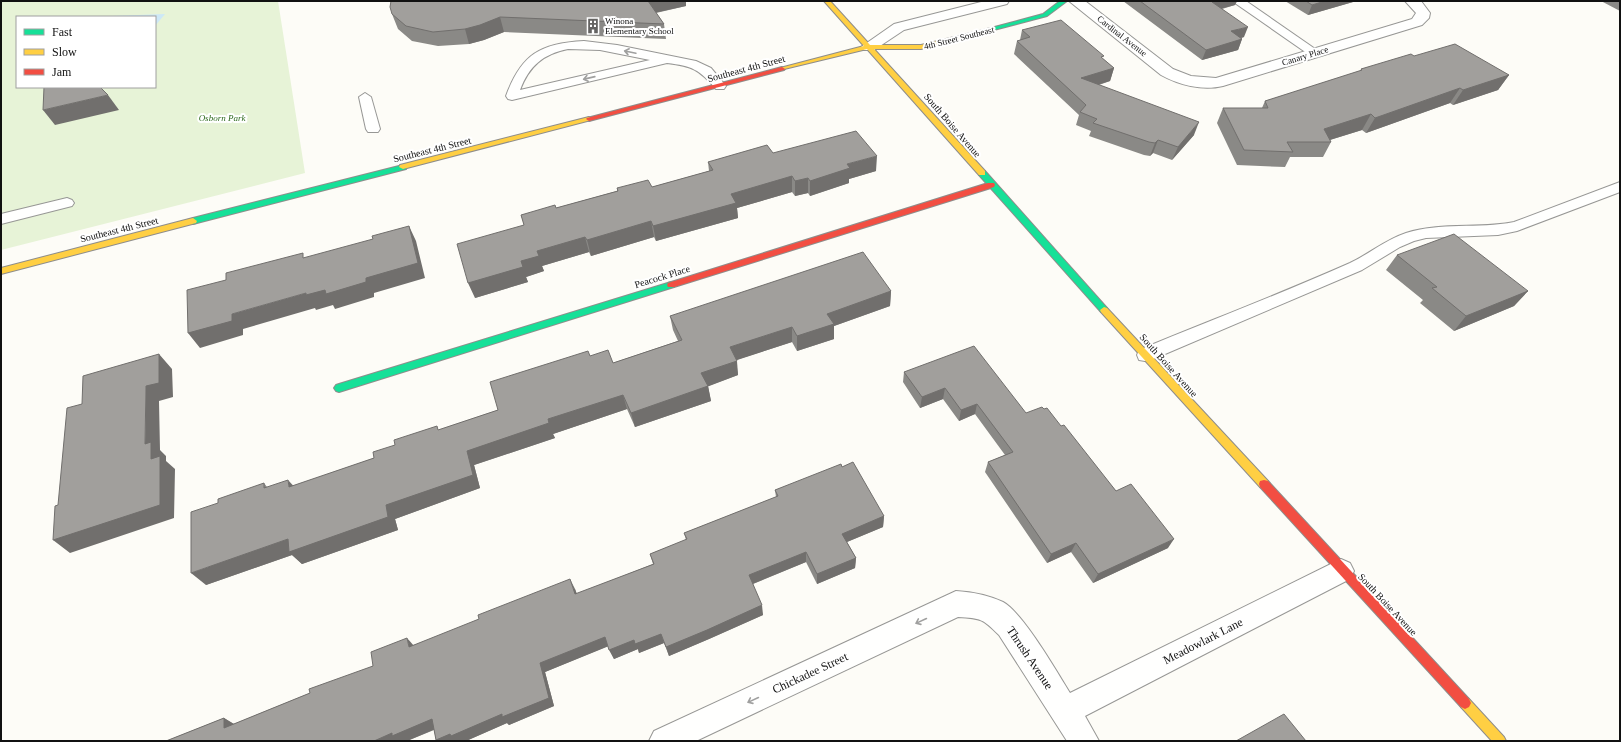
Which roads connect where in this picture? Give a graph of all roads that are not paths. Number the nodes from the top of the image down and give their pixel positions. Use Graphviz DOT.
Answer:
graph roads {
  1 [pos="826,1"];
  2 [pos="1002,1"];
  3 [pos="1064,1"];
  4 [pos="1076,1"];
  5 [pos="1238,1"];
  6 [pos="1412,1"];
  7 [pos="869,47"];
  8 [pos="1315,53"];
  9 [pos="668,60"];
  10 [pos="1167,72"];
  11 [pos="720,86"];
  12 [pos="365,97"];
  13 [pos="373,129"];
  14 [pos="991,185"];
  15 [pos="1620,187"];
  16 [pos="67,203"];
  17 [pos="1,219"];
  18 [pos="1,271"];
  19 [pos="1145,355"];
  20 [pos="339,388"];
  21 [pos="1342,571"];
  22 [pos="956,604"];
  23 [pos="1065,711"];
  24 [pos="664,741"];
  25 [pos="1084,741"];
  26 [pos="1500,741"];
  1 -- 7 [label="street, South Boise Avenue"];
  2 -- 7 [label="street"];
  3 -- 7 [label="street, 4th Street Southeast"];
  4 -- 10 [label="street, Cardinal Avenue"];
  5 -- 8 [label="lane"];
  6 -- 8 [label="street, Canary Place"];
  7 -- 11 [label="street, Southeast 4th Street"];
  7 -- 14 [label="street, South Boise Avenue"];
  8 -- 10 [label="street, Canary Place"];
  9 -- 9 [label="lane"];
  9 -- 11 [label="lane"];
  11 -- 18 [label="street, Southeast 4th Street"];
  12 -- 13 [label="lane"];
  14 -- 19 [label="street, South Boise Avenue"];
  14 -- 20 [label="street, Peacock Place"];
  15 -- 19 [label="lane"];
  16 -- 17 [label="lane"];
  19 -- 21 [label="street, South Boise Avenue"];
  21 -- 23 [label="street, Meadowlark Lane"];
  21 -- 26 [label="street, South Boise Avenue"];
  22 -- 23 [label="street, Thrush Avenue"];
  22 -- 24 [label="street, Chickadee Street, one-way"];
  23 -- 25 [label="street, Thrush Avenue"];
}
